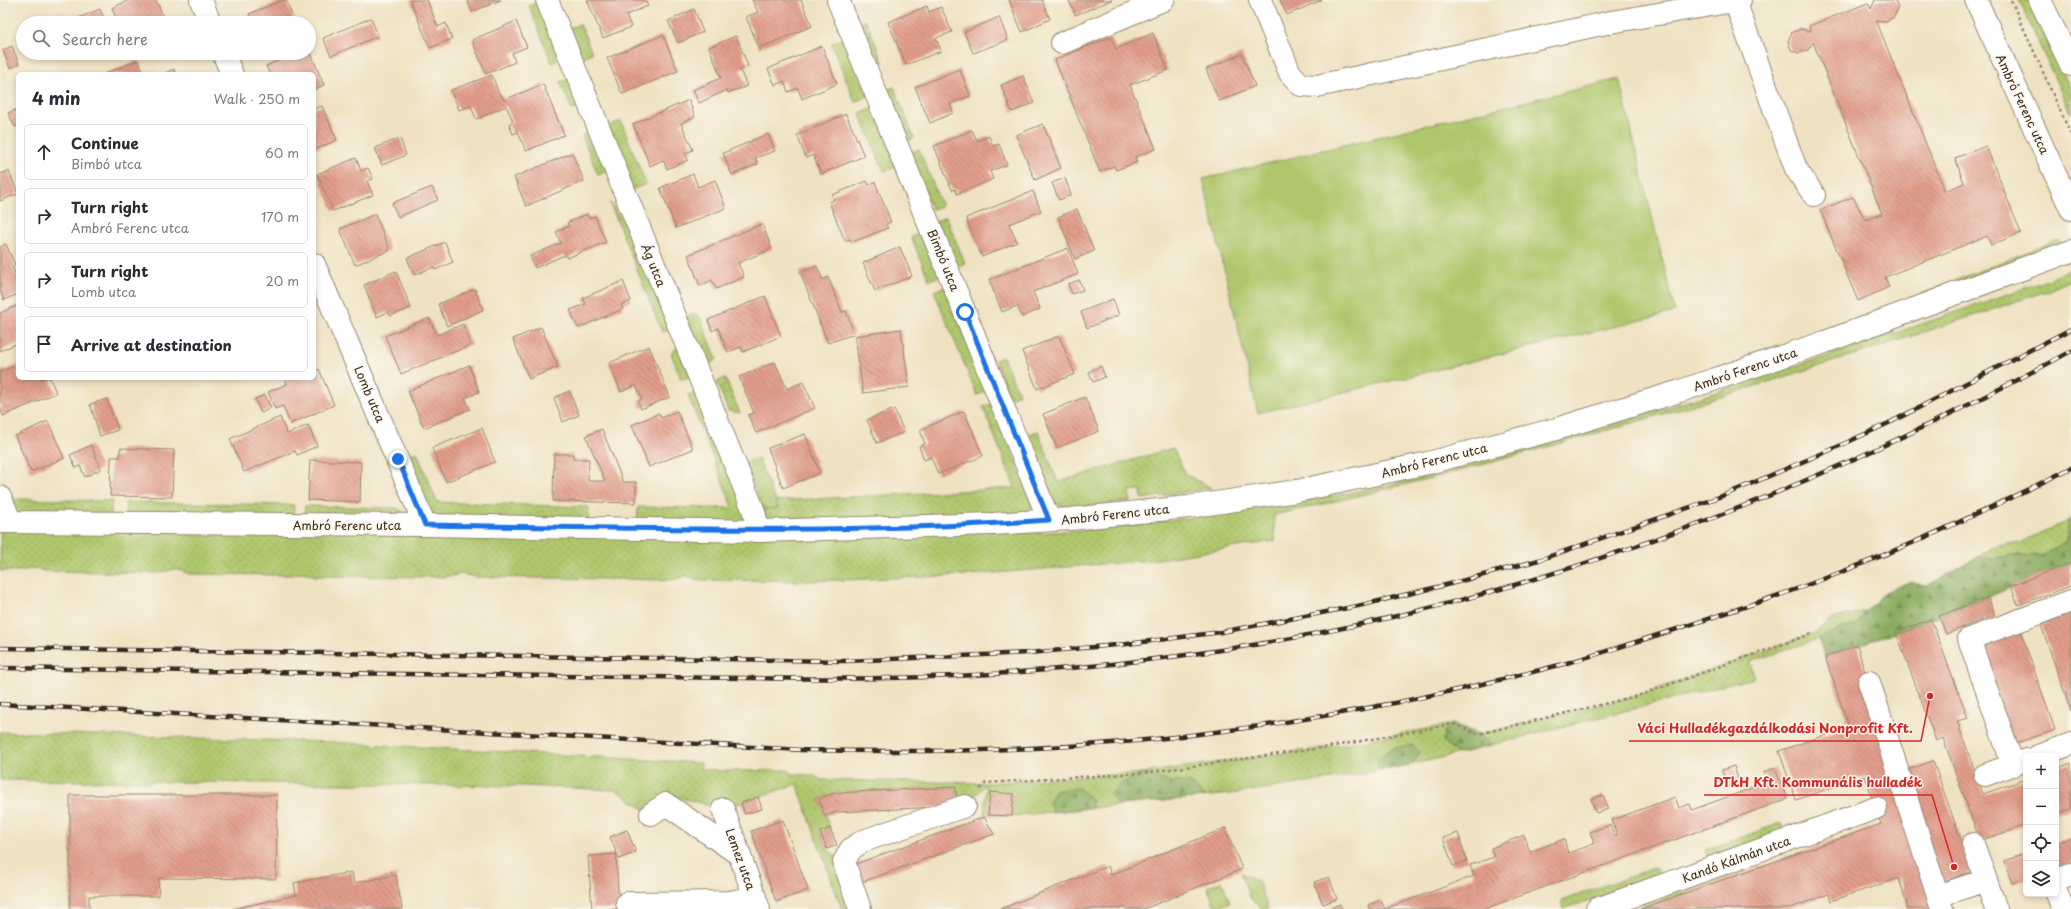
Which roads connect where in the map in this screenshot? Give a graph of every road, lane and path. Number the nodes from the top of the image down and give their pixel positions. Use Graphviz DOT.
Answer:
graph roads {
  1 [pos="201,0"];
  2 [pos="547,0"];
  3 [pos="838,0"];
  4 [pos="1260,0"];
  5 [pos="1738,0"];
  6 [pos="1976,0"];
  7 [pos="2011,0"];
  8 [pos="1156,1"];
  9 [pos="2043,1"];
  10 [pos="207,16"];
  11 [pos="1062,43"];
  12 [pos="226,60"];
  13 [pos="2071,65"];
  14 [pos="231,72"];
  15 [pos="2071,135"];
  16 [pos="1814,195"];
  17 [pos="2071,209"];
  18 [pos="2071,251"];
  19 [pos="316,269"];
  20 [pos="0,497"];
  21 [pos="1049,520"];
  22 [pos="5,522"];
  23 [pos="425,525"];
  24 [pos="759,531"];
  25 [pos="2071,601"];
  26 [pos="1814,633"];
  27 [pos="1869,682"];
  28 [pos="2071,744"];
  29 [pos="2046,753"];
  30 [pos="2019,762"];
  31 [pos="1985,775"];
  32 [pos="965,806"];
  33 [pos="1876,808"];
  34 [pos="723,809"];
  35 [pos="651,814"];
  36 [pos="1973,844"];
  37 [pos="740,855"];
  38 [pos="2071,874"];
  39 [pos="2059,878"];
  40 [pos="1986,880"];
  41 [pos="2058,897"];
  42 [pos="1940,902"];
  43 [pos="627,903"];
  44 [pos="757,903"];
  45 [pos="860,909"];
  46 [pos="1597,909"];
  47 [pos="1996,909"];
  48 [pos="2063,909"];
  1 -- 10 [label="street"];
  2 -- 24 [label="street, Ág utca"];
  3 -- 21 [label="street, Bimbó utca"];
  4 -- 5 [label="street"];
  5 -- 16 [label="street"];
  6 -- 17 [label="street, Ambró Ferenc utca"];
  7 -- 15 [label="path"];
  8 -- 11 [label="street"];
  9 -- 13 [label="street"];
  12 -- 14 [label="street"];
  18 -- 21 [label="street, Ambró Ferenc utca"];
  19 -- 23 [label="street, Lomb utca"];
  20 -- 22 [label="street"];
  21 -- 24 [label="street, Ambró Ferenc utca"];
  22 -- 23 [label="street, Ambró Ferenc utca"];
  23 -- 24 [label="street, Ambró Ferenc utca"];
  25 -- 30 [label="street"];
  26 -- 32 [label="path"];
  27 -- 42 [label="street"];
  28 -- 29 [label="street"];
  30 -- 31 [label="street"];
  32 -- 45 [label="street"];
  33 -- 46 [label="street, Kandó Kálmán utca"];
  34 -- 37 [label="street, Lemez utca"];
  35 -- 37 [label="street"];
  36 -- 40 [label="street"];
  37 -- 44 [label="street, Lemez utca"];
  38 -- 39 [label="street"];
  40 -- 42 [label="street"];
  40 -- 47 [label="street"];
  41 -- 48 [label="street"];
  43 -- 44 [label="street"];
}
